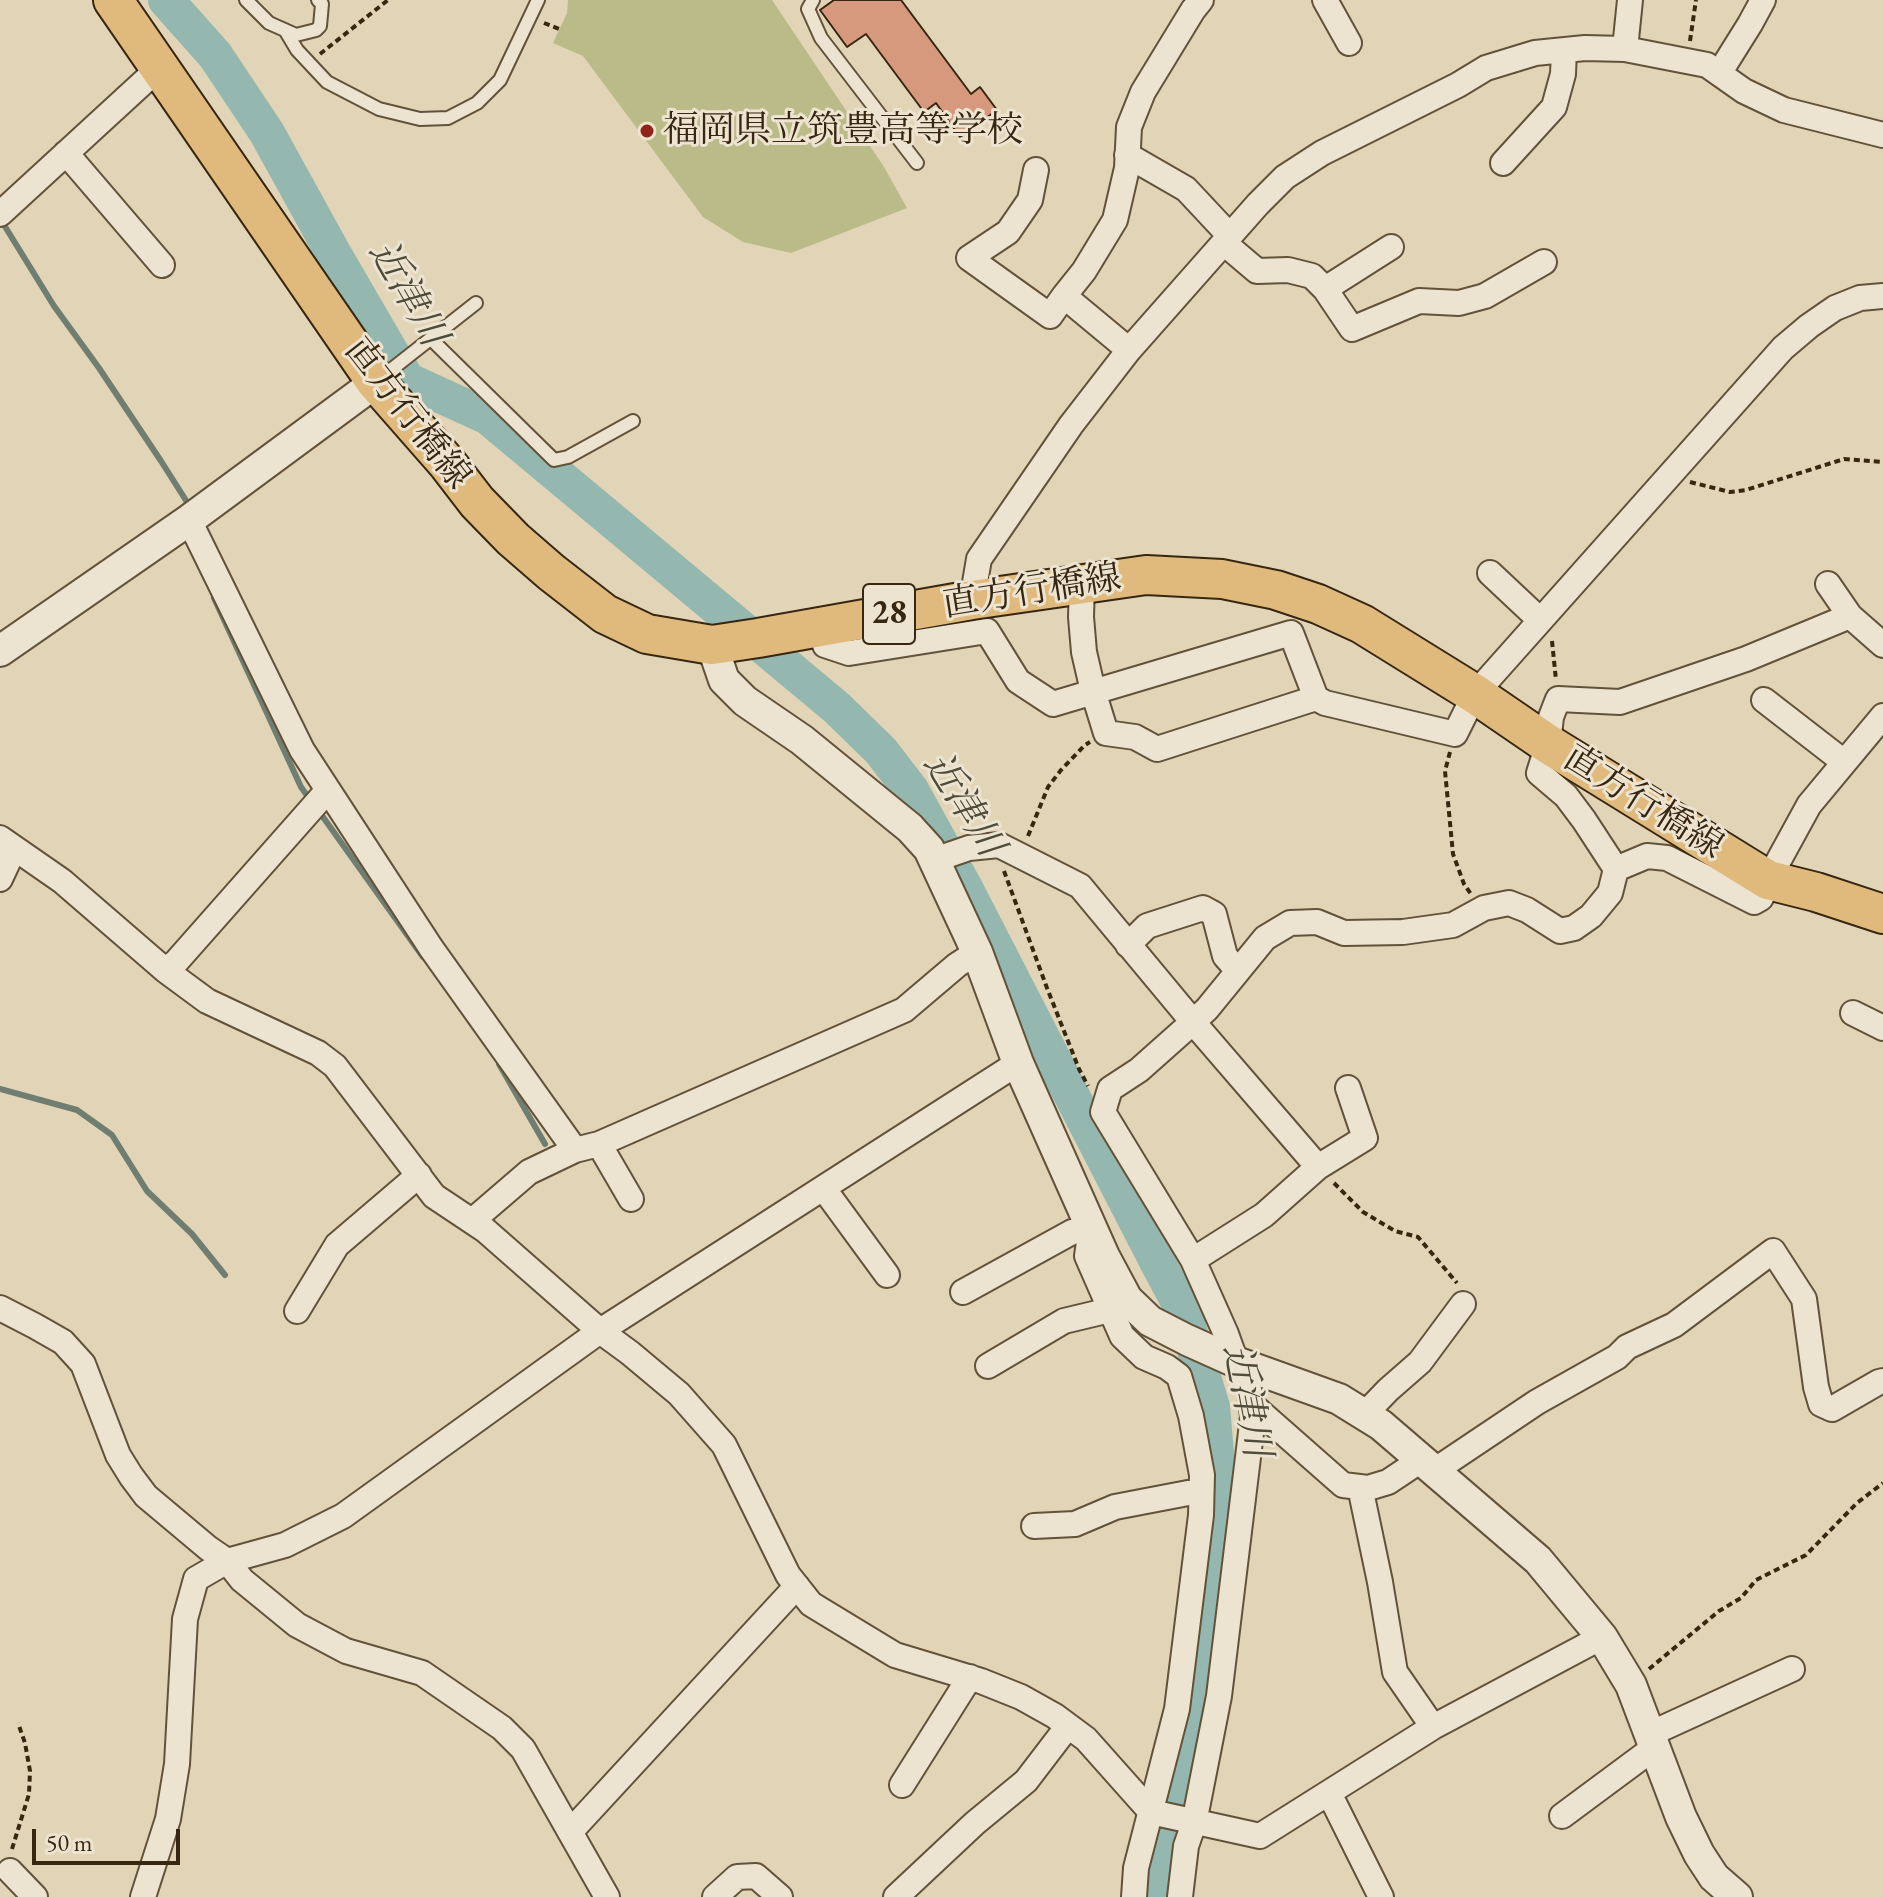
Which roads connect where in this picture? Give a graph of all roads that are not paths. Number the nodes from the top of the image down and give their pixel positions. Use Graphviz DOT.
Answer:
graph roads {
  1 [pos="113,0"];
  2 [pos="246,0"];
  3 [pos="538,0"];
  4 [pos="813,0"];
  5 [pos="1325,0"];
  6 [pos="1630,0"];
  7 [pos="1763,0"];
  8 [pos="322,1"];
  9 [pos="1191,2"];
  10 [pos="285,30"];
  11 [pos="1349,43"];
  12 [pos="1625,49"];
  13 [pos="1564,50"];
  14 [pos="160,67"];
  15 [pos="1720,72"];
  16 [pos="1883,135"];
  17 [pos="66,153"];
  18 [pos="1127,155"];
  19 [pos="917,163"];
  20 [pos="1503,163"];
  21 [pos="1036,170"];
  22 [pos="1,213"];
  23 [pos="1227,239"];
  24 [pos="1391,247"];
  25 [pos="1544,262"];
  26 [pos="162,265"];
  27 [pos="1325,289"];
  28 [pos="1064,296"];
  29 [pos="1883,296"];
  30 [pos="476,303"];
  31 [pos="431,339"];
  32 [pos="1129,350"];
  33 [pos="376,381"];
  34 [pos="633,421"];
  35 [pos="189,520"];
  36 [pos="1490,573"];
  37 [pos="1082,584"];
  38 [pos="1828,584"];
  39 [pos="972,600"];
  40 [pos="1544,616"];
  41 [pos="1850,616"];
  42 [pos="820,627"];
  43 [pos="712,645"];
  44 [pos="1883,645"];
  45 [pos="0,651"];
  46 [pos="1093,691"];
  47 [pos="1475,694"];
  48 [pos="1316,698"];
  49 [pos="1764,700"];
  50 [pos="1883,716"];
  51 [pos="1548,744"];
  52 [pos="1844,762"];
  53 [pos="328,790"];
  54 [pos="7,843"];
  55 [pos="934,860"];
  56 [pos="1616,869"];
  57 [pos="0,879"];
  58 [pos="1768,880"];
  59 [pos="1883,914"];
  60 [pos="1128,945"];
  61 [pos="977,952"];
  62 [pos="165,970"];
  63 [pos="1238,971"];
  64 [pos="1853,1013"];
  65 [pos="1193,1022"];
  66 [pos="1883,1028"];
  67 [pos="1018,1063"];
  68 [pos="1348,1088"];
  69 [pos="599,1144"];
  70 [pos="575,1150"];
  71 [pos="1318,1167"];
  72 [pos="419,1175"];
  73 [pos="824,1189"];
  74 [pos="631,1199"];
  75 [pos="472,1221"];
  76 [pos="1091,1228"];
  77 [pos="1193,1260"];
  78 [pos="887,1275"];
  79 [pos="963,1292"];
  80 [pos="1463,1304"];
  81 [pos="0,1308"];
  82 [pos="1110,1310"];
  83 [pos="297,1311"];
  84 [pos="600,1331"];
  85 [pos="1236,1362"];
  86 [pos="988,1366"];
  87 [pos="1883,1381"];
  88 [pos="1251,1404"];
  89 [pos="1364,1415"];
  90 [pos="1427,1466"];
  91 [pos="1360,1487"];
  92 [pos="1201,1492"];
  93 [pos="1034,1526"];
  94 [pos="227,1561"];
  95 [pos="797,1586"];
  96 [pos="1602,1637"];
  97 [pos="1792,1669"];
  98 [pos="970,1677"];
  99 [pos="1068,1726"];
  100 [pos="1433,1727"];
  101 [pos="1653,1740"];
  102 [pos="902,1785"];
  103 [pos="1329,1793"];
  104 [pos="1151,1812"];
  105 [pos="1562,1816"];
  106 [pos="1188,1820"];
  107 [pos="570,1832"];
  108 [pos="10,1871"];
  109 [pos="35,1897"];
  110 [pos="143,1897"];
  111 [pos="607,1897"];
  112 [pos="715,1897"];
  113 [pos="780,1897"];
  114 [pos="896,1897"];
  115 [pos="1134,1897"];
  116 [pos="1180,1897"];
  117 [pos="1381,1897"];
  118 [pos="1737,1897"];
  1 -- 14 [label="main road, 直方行橋線 / 28"];
  2 -- 10 [label="lane"];
  3 -- 10 [label="lane"];
  4 -- 19 [label="lane"];
  5 -- 11 [label="street"];
  6 -- 12 [label="street"];
  7 -- 15 [label="street"];
  8 -- 10 [label="lane"];
  9 -- 18 [label="street"];
  12 -- 13 [label="street"];
  12 -- 15 [label="street"];
  13 -- 20 [label="street"];
  13 -- 23 [label="street"];
  14 -- 17 [label="street"];
  14 -- 33 [label="main road, 直方行橋線 / 28"];
  15 -- 16 [label="street"];
  17 -- 22 [label="street"];
  17 -- 26 [label="street"];
  18 -- 23 [label="street"];
  18 -- 28 [label="street"];
  21 -- 28 [label="street"];
  23 -- 27 [label="street"];
  23 -- 32 [label="street"];
  24 -- 27 [label="street"];
  25 -- 27 [label="street"];
  28 -- 32 [label="street"];
  29 -- 40 [label="street"];
  30 -- 31 [label="lane"];
  31 -- 33 [label="lane"];
  31 -- 34 [label="lane"];
  32 -- 39 [label="street"];
  33 -- 35 [label="street"];
  33 -- 43 [label="main road, 直方行橋線 / 28"];
  35 -- 45 [label="street"];
  35 -- 53 [label="street"];
  36 -- 40 [label="street"];
  37 -- 39 [label="main road, 直方行橋線 / 28"];
  37 -- 46 [label="street"];
  37 -- 47 [label="main road, 直方行橋線 / 28"];
  38 -- 41 [label="street"];
  39 -- 42 [label="main road, 直方行橋線 / 28"];
  40 -- 47 [label="street"];
  41 -- 44 [label="street"];
  41 -- 51 [label="street"];
  42 -- 43 [label="main road, 直方行橋線 / 28"];
  42 -- 46 [label="street"];
  43 -- 55 [label="street"];
  46 -- 48 [label="street"];
  46 -- 48 [label="street"];
  47 -- 48 [label="street"];
  47 -- 51 [label="main road, 直方行橋線 / 28"];
  49 -- 52 [label="street"];
  50 -- 52 [label="street"];
  51 -- 56 [label="street"];
  51 -- 58 [label="main road, 直方行橋線 / 28"];
  52 -- 58 [label="street"];
  53 -- 62 [label="street"];
  53 -- 70 [label="street"];
  54 -- 57 [label="street"];
  54 -- 62 [label="street"];
  55 -- 60 [label="street"];
  55 -- 61 [label="street"];
  56 -- 58 [label="street"];
  56 -- 63 [label="street"];
  58 -- 59 [label="main road, 直方行橋線 / 28"];
  60 -- 63 [label="street"];
  60 -- 65 [label="street"];
  61 -- 67 [label="street"];
  61 -- 69 [label="street"];
  62 -- 72 [label="street"];
  63 -- 65 [label="street"];
  64 -- 66 [label="street"];
  65 -- 71 [label="street"];
  65 -- 77 [label="street"];
  67 -- 73 [label="street"];
  67 -- 76 [label="street"];
  68 -- 71 [label="street"];
  69 -- 70 [label="street"];
  69 -- 74 [label="street"];
  70 -- 75 [label="street"];
  71 -- 77 [label="street"];
  72 -- 75 [label="street"];
  72 -- 83 [label="street"];
  73 -- 78 [label="street"];
  73 -- 84 [label="street"];
  75 -- 84 [label="street"];
  76 -- 79 [label="street"];
  76 -- 82 [label="street"];
  76 -- 85 [label="street"];
  77 -- 85 [label="street"];
  80 -- 89 [label="street"];
  81 -- 94 [label="street"];
  82 -- 86 [label="street"];
  82 -- 92 [label="street"];
  84 -- 94 [label="street"];
  84 -- 95 [label="street"];
  85 -- 88 [label="street"];
  85 -- 89 [label="street"];
  87 -- 90 [label="street"];
  88 -- 91 [label="street"];
  88 -- 106 [label="street"];
  89 -- 90 [label="street"];
  90 -- 91 [label="street"];
  90 -- 96 [label="street"];
  91 -- 100 [label="street"];
  92 -- 93 [label="street"];
  92 -- 104 [label="street"];
  94 -- 107 [label="street"];
  94 -- 110 [label="street"];
  95 -- 98 [label="street"];
  95 -- 107 [label="street"];
  96 -- 100 [label="street"];
  96 -- 101 [label="street"];
  97 -- 101 [label="street"];
  98 -- 99 [label="street"];
  98 -- 102 [label="street"];
  99 -- 104 [label="street"];
  99 -- 114 [label="street"];
  100 -- 103 [label="street"];
  101 -- 105 [label="street"];
  101 -- 118 [label="street"];
  103 -- 106 [label="street"];
  103 -- 117 [label="street"];
  104 -- 106 [label="street"];
  104 -- 115 [label="street"];
  106 -- 116 [label="street"];
  107 -- 111 [label="street"];
  108 -- 109 [label="street"];
  112 -- 113 [label="street"];
}
